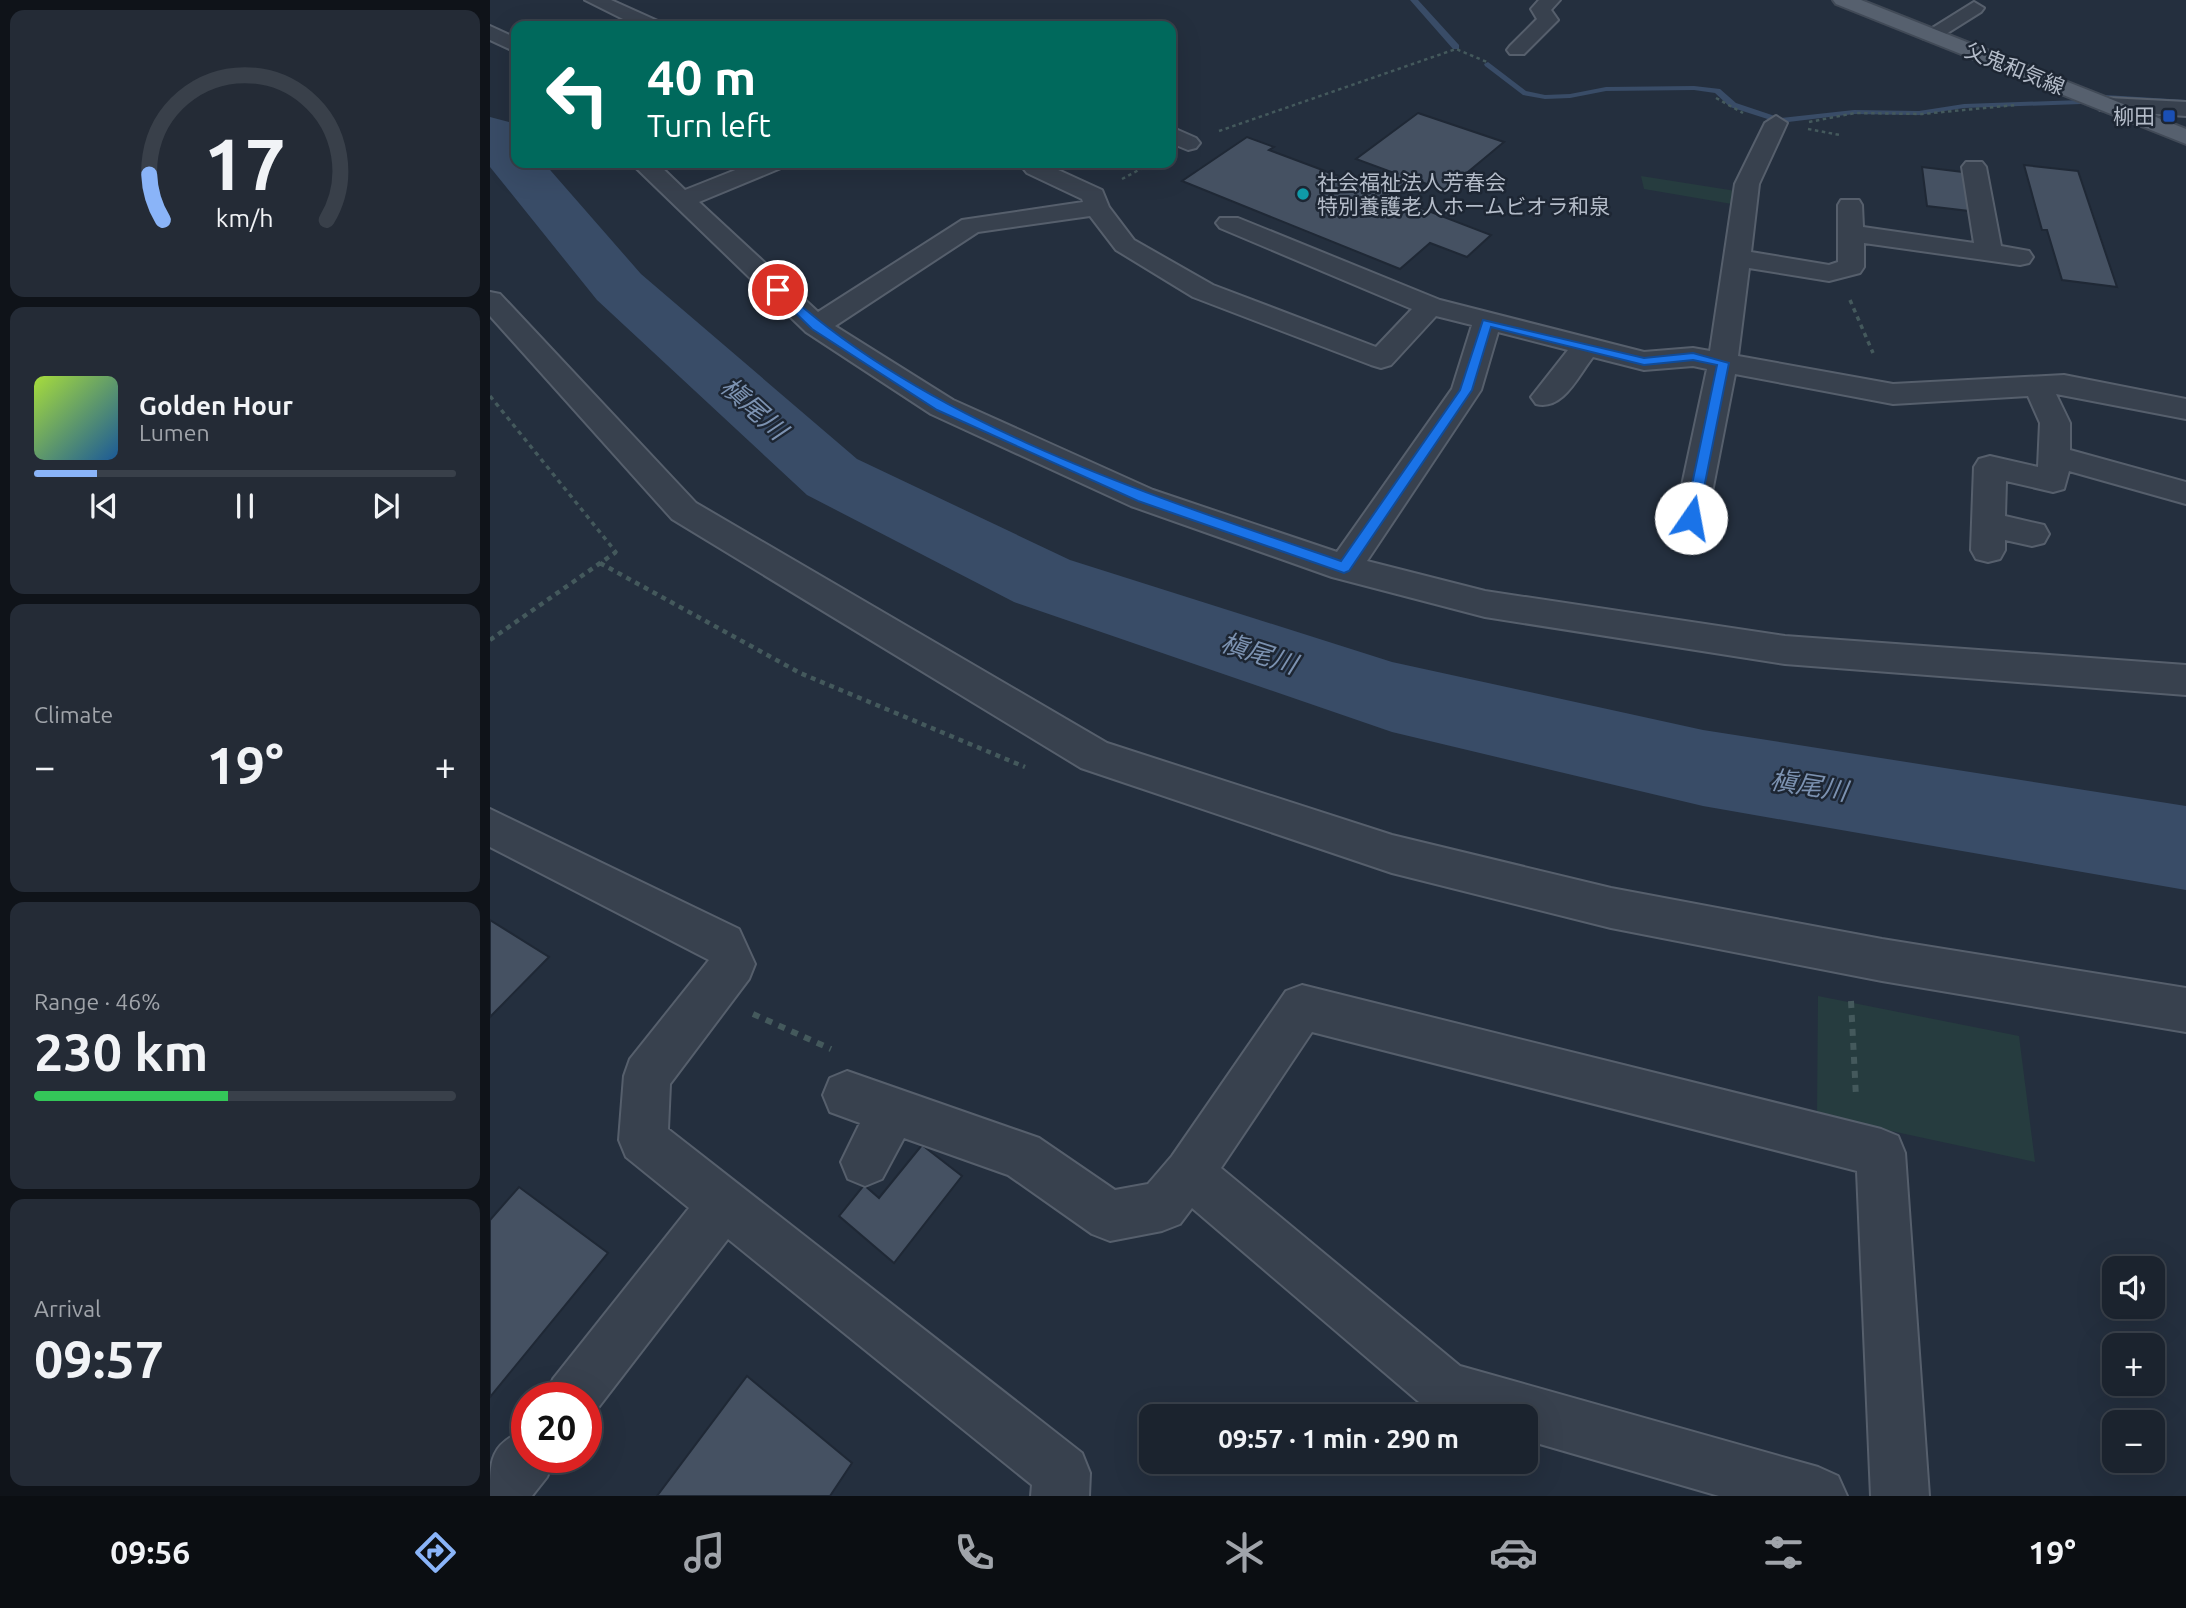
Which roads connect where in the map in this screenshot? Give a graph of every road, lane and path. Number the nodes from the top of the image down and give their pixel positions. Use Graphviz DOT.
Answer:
graph roads {
  1 [pos="595,0"];
  2 [pos="1550,0"];
  3 [pos="1847,1"];
  4 [pos="1974,8"];
  5 [pos="642,21"];
  6 [pos="490,32"];
  7 [pos="1931,35"];
  8 [pos="511,43"];
  9 [pos="1517,51"];
  10 [pos="1716,98"];
  11 [pos="2018,105"];
  12 [pos="2108,105"];
  13 [pos="2186,109"];
  14 [pos="1783,124"];
  15 [pos="1221,130"];
  16 [pos="1840,135"];
  17 [pos="2186,137"];
  18 [pos="1733,151"];
  19 [pos="1760,157"];
  20 [pos="1974,167"];
  21 [pos="648,168"];
  22 [pos="761,168"];
  23 [pos="1034,168"];
  24 [pos="681,200"];
  25 [pos="1850,205"];
  26 [pos="1097,208"];
  27 [pos="1229,223"];
  28 [pos="1850,233"];
  29 [pos="1987,243"];
  30 [pos="2020,257"];
  31 [pos="1737,258"];
  32 [pos="1839,271"];
  33 [pos="490,300"];
  34 [pos="1430,306"];
  35 [pos="1487,322"];
  36 [pos="816,326"];
  37 [pos="1586,347"];
  38 [pos="1723,363"];
  39 [pos="2038,386"];
  40 [pos="1893,394"];
  41 [pos="490,396"];
  42 [pos="1546,397"];
  43 [pos="2186,410"];
  44 [pos="2054,456"];
  45 [pos="2186,494"];
  46 [pos="1691,518"];
  47 [pos="2032,534"];
  48 [pos="600,562"];
  49 [pos="1344,568"];
  50 [pos="490,640"];
  51 [pos="2186,680"];
  52 [pos="1029,769"];
  53 [pos="490,827"];
  54 [pos="1882,960"];
  55 [pos="709,994"];
  56 [pos="2186,1010"];
  57 [pos="847,1095"];
  58 [pos="892,1110"];
  59 [pos="1858,1148"];
  60 [pos="865,1162"];
  61 [pos="1189,1173"];
  62 [pos="724,1204"];
  63 [pos="585,1382"];
  64 [pos="514,1473"];
  65 [pos="496,1496"];
  66 [pos="1060,1496"];
  67 [pos="1818,1496"];
  68 [pos="1899,1496"];
  1 -- 5 [label="street"];
  2 -- 9 [label="street"];
  3 -- 7 [label="main road, 父鬼和気線"];
  4 -- 7 [label="street"];
  6 -- 8 [label="street"];
  7 -- 12 [label="main road, 父鬼和気線"];
  9 -- 15 [label="path"];
  10 -- 14 [label="path"];
  11 -- 14 [label="path"];
  12 -- 13 [label="street"];
  12 -- 17 [label="main road, 父鬼和気線"];
  14 -- 16 [label="path"];
  14 -- 19 [label="street"];
  18 -- 19 [label="street"];
  19 -- 31 [label="street"];
  20 -- 29 [label="street"];
  21 -- 24 [label="street"];
  22 -- 24 [label="street"];
  23 -- 26 [label="street"];
  24 -- 36 [label="street"];
  25 -- 28 [label="street"];
  26 -- 34 [label="street"];
  26 -- 36 [label="street"];
  27 -- 34 [label="street"];
  28 -- 29 [label="street"];
  28 -- 32 [label="street"];
  29 -- 30 [label="street"];
  31 -- 32 [label="street"];
  31 -- 38 [label="street"];
  32 -- 40 [label="path"];
  33 -- 54 [label="street"];
  34 -- 35 [label="street"];
  35 -- 37 [label="street"];
  35 -- 49 [label="street"];
  36 -- 49 [label="street"];
  37 -- 38 [label="street"];
  37 -- 42 [label="street"];
  38 -- 40 [label="street"];
  38 -- 46 [label="street"];
  39 -- 40 [label="street"];
  39 -- 43 [label="street"];
  39 -- 44 [label="street"];
  41 -- 48 [label="path"];
  44 -- 45 [label="street"];
  44 -- 47 [label="street"];
  48 -- 50 [label="path"];
  48 -- 52 [label="path"];
  49 -- 51 [label="street"];
  53 -- 55 [label="street"];
  54 -- 56 [label="street"];
  54 -- 59 [label="path"];
  55 -- 57 [label="path"];
  55 -- 62 [label="street"];
  57 -- 58 [label="street"];
  58 -- 60 [label="street"];
  58 -- 61 [label="street"];
  59 -- 61 [label="street"];
  59 -- 68 [label="street"];
  61 -- 67 [label="street"];
  62 -- 63 [label="street"];
  62 -- 66 [label="street"];
  64 -- 65 [label="street"];
}
